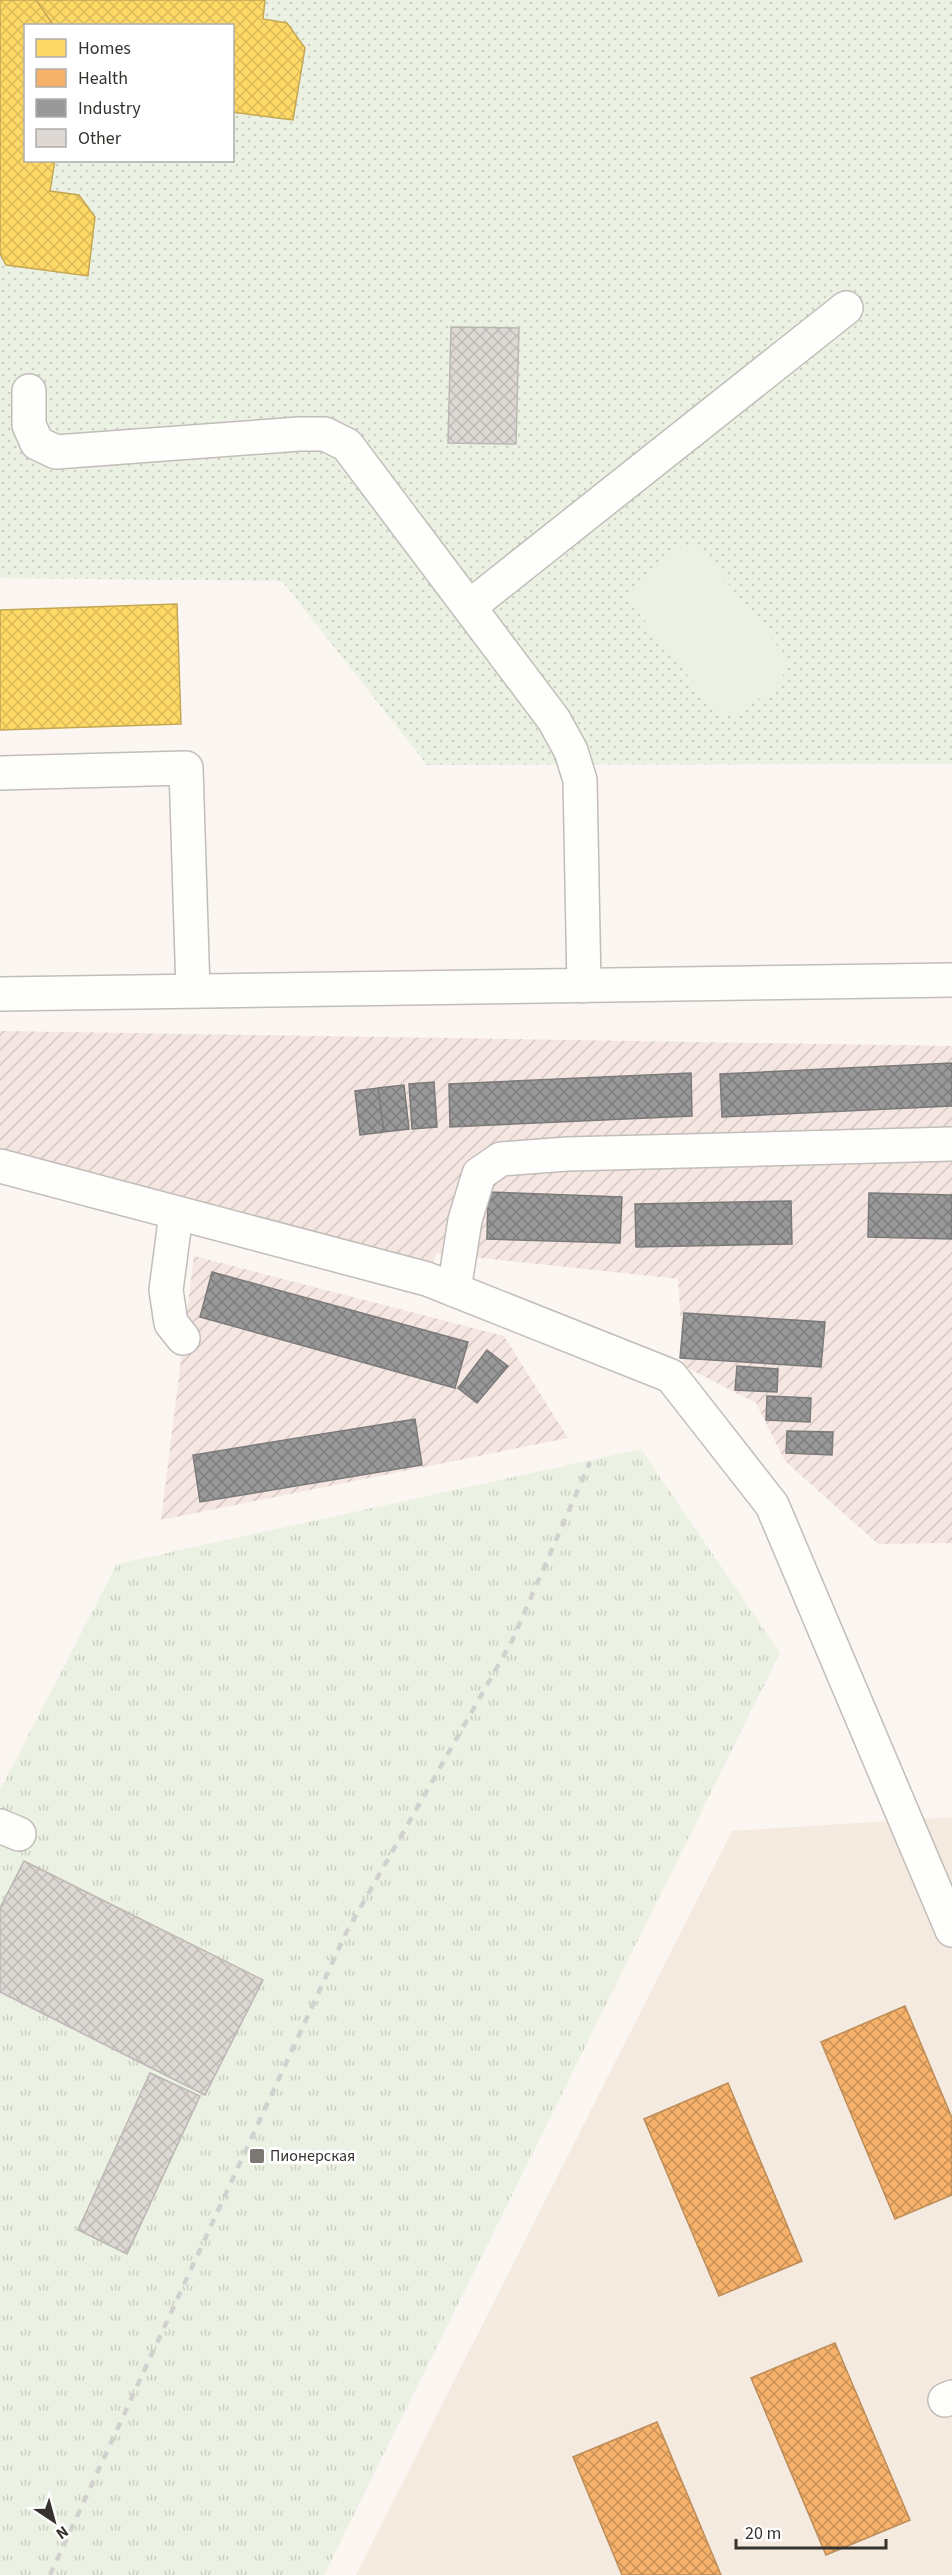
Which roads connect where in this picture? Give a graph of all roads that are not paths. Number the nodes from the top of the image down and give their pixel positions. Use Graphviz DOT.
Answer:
graph roads {
  1 [pos="846,308"];
  2 [pos="29,392"];
  3 [pos="469,607"];
  4 [pos="0,773"];
  5 [pos="952,980"];
  6 [pos="584,986"];
  7 [pos="192,991"];
  8 [pos="0,994"];
  9 [pos="952,1144"];
  10 [pos="0,1166"];
  11 [pos="176,1214"];
  12 [pos="454,1290"];
  13 [pos="183,1338"];
  14 [pos="952,1930"];
  1 -- 3 [label="street"];
  2 -- 3 [label="street"];
  3 -- 6 [label="street"];
  4 -- 7 [label="street"];
  5 -- 6 [label="street"];
  6 -- 7 [label="street"];
  7 -- 8 [label="street"];
  9 -- 12 [label="street"];
  10 -- 11 [label="street"];
  11 -- 12 [label="street"];
  11 -- 13 [label="street"];
  12 -- 14 [label="street"];
}
